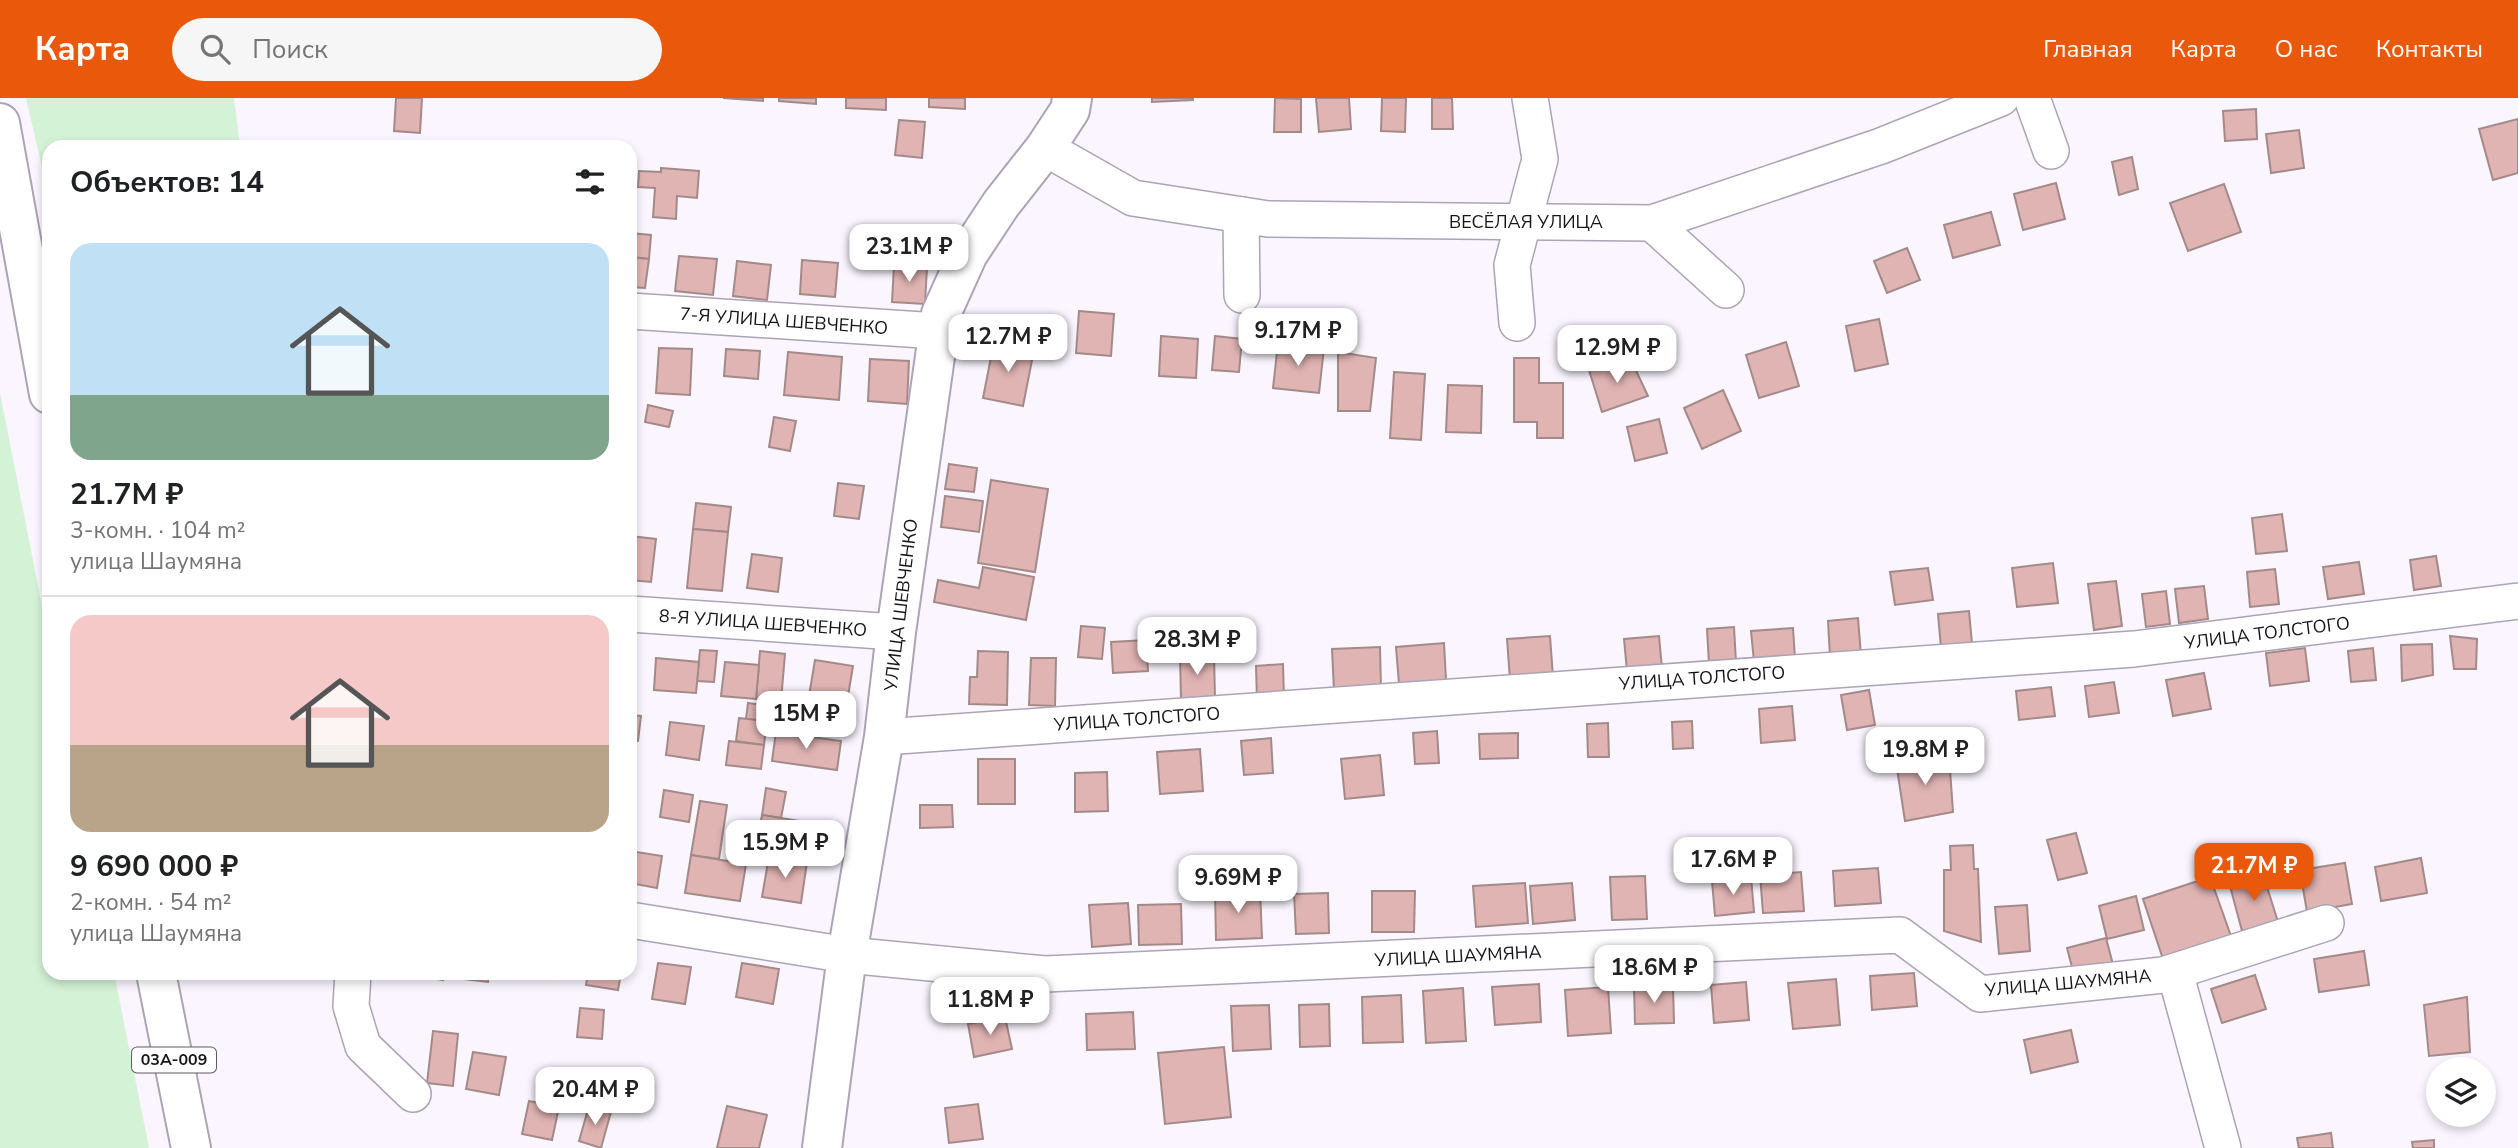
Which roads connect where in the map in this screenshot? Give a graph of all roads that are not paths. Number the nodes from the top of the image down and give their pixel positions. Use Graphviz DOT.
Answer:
graph roads {
  1 [pos="1072,98"];
  2 [pos="1530,98"];
  3 [pos="2001,98"];
  4 [pos="2032,98"];
  5 [pos="1926,112"];
  6 [pos="0,123"];
  7 [pos="1045,148"];
  8 [pos="2051,150"];
  9 [pos="1241,215"];
  10 [pos="1525,222"];
  11 [pos="1652,223"];
  12 [pos="1726,290"];
  13 [pos="40,293"];
  14 [pos="1242,295"];
  15 [pos="637,311"];
  16 [pos="42,315"];
  17 [pos="1517,323"];
  18 [pos="938,331"];
  19 [pos="2518,601"];
  20 [pos="637,614"];
  21 [pos="896,632"];
  22 [pos="884,737"];
  23 [pos="637,921"];
  24 [pos="2326,923"];
  25 [pos="847,955"];
  26 [pos="2175,972"];
  27 [pos="157,980"];
  28 [pos="352,980"];
  29 [pos="413,1094"];
  30 [pos="191,1148"];
  31 [pos="822,1148"];
  32 [pos="2223,1148"];
  1 -- 7 [label="main road, УЛИЦА ШЕВЧЕНКО"];
  2 -- 10 [label="street"];
  3 -- 5 [label="street, ВЕСЁЛАЯ УЛИЦА"];
  4 -- 8 [label="street"];
  5 -- 11 [label="street, ВЕСЁЛАЯ УЛИЦА"];
  6 -- 13 [label="main road"];
  7 -- 9 [label="street, ВЕСЁЛАЯ УЛИЦА"];
  7 -- 18 [label="main road, УЛИЦА ШЕВЧЕНКО"];
  9 -- 10 [label="street, ВЕСЁЛАЯ УЛИЦА"];
  9 -- 14 [label="street"];
  10 -- 11 [label="street, ВЕСЁЛАЯ УЛИЦА"];
  10 -- 17 [label="street"];
  11 -- 12 [label="street"];
  13 -- 16 [label="main road"];
  15 -- 18 [label="street, 7-Я УЛИЦА ШЕВЧЕНКО"];
  18 -- 21 [label="main road, УЛИЦА ШЕВЧЕНКО"];
  19 -- 22 [label="street, УЛИЦА ТОЛСТОГО"];
  20 -- 21 [label="street, 8-Я УЛИЦА ШЕВЧЕНКО"];
  21 -- 22 [label="main road, УЛИЦА ШЕВЧЕНКО"];
  22 -- 25 [label="main road, УЛИЦА ШЕВЧЕНКО"];
  23 -- 25 [label="street, УЛИЦА ШАУМЯНА"];
  24 -- 26 [label="street, УЛИЦА ШАУМЯНА"];
  25 -- 26 [label="street, УЛИЦА ШАУМЯНА"];
  25 -- 31 [label="main road, УЛИЦА ШЕВЧЕНКО"];
  26 -- 32 [label="street, УЛИЦА ШАУМЯНА"];
  27 -- 30 [label="main road, 03А-009"];
  28 -- 29 [label="street"];
}
